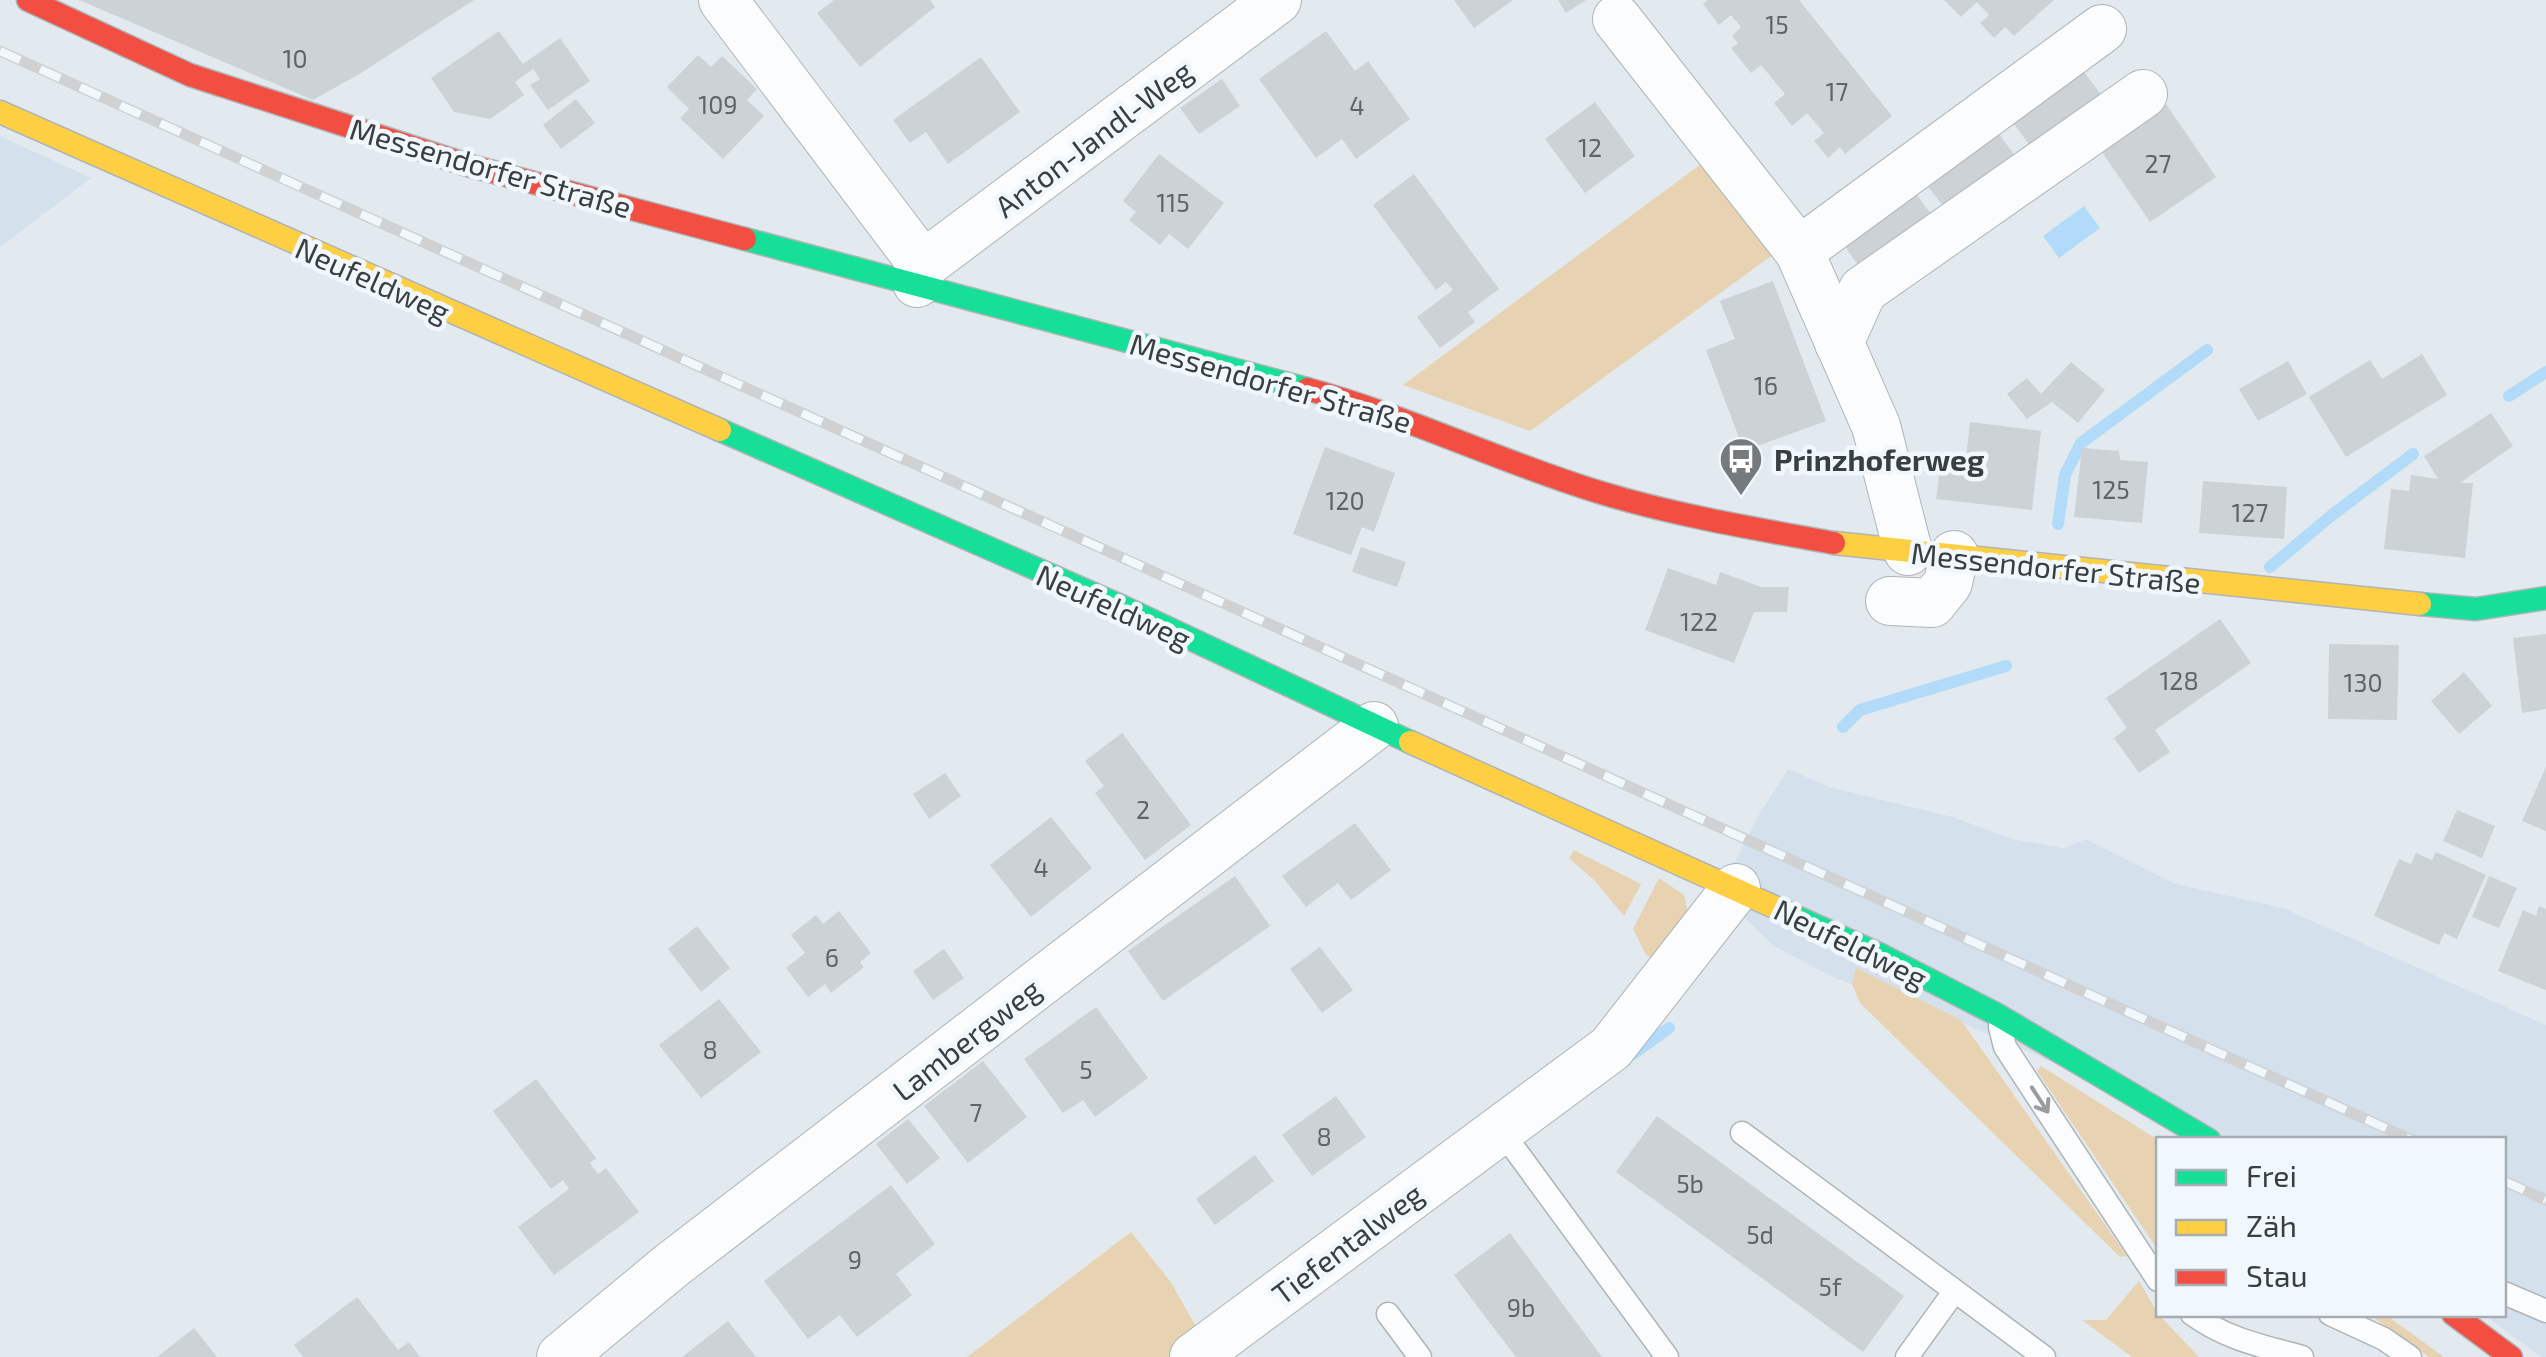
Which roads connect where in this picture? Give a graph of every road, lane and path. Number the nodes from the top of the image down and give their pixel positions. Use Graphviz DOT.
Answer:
graph roads {
  1 [pos="28,0"];
  2 [pos="723,0"];
  3 [pos="1277,0"];
  4 [pos="1616,19"];
  5 [pos="2102,30"];
  6 [pos="2143,94"];
  7 [pos="0,112"];
  8 [pos="1799,251"];
  9 [pos="920,274"];
  10 [pos="1839,343"];
  11 [pos="1931,553"];
  12 [pos="2546,598"];
  13 [pos="1890,601"];
  14 [pos="1374,726"];
  15 [pos="1736,888"];
  16 [pos="1996,1014"];
  17 [pos="1500,1130"];
  18 [pos="1742,1133"];
  19 [pos="2204,1137"];
  20 [pos="2156,1277"];
  21 [pos="1954,1292"];
  22 [pos="2506,1294"];
  23 [pos="2546,1312"];
  24 [pos="1388,1314"];
  25 [pos="2196,1317"];
  26 [pos="2337,1317"];
  27 [pos="2457,1317"];
  28 [pos="562,1357"];
  29 [pos="1194,1357"];
  30 [pos="1420,1357"];
  31 [pos="1667,1357"];
  32 [pos="1906,1357"];
  33 [pos="2044,1357"];
  34 [pos="2302,1357"];
  35 [pos="2410,1357"];
  36 [pos="2511,1357"];
  1 -- 9 [label="street, Messendorfer Straße"];
  2 -- 9 [label="street"];
  3 -- 9 [label="street, Anton-Jandl-Weg"];
  4 -- 8 [label="street"];
  5 -- 8 [label="street"];
  6 -- 10 [label="street"];
  7 -- 14 [label="street, Neufeldweg"];
  8 -- 10 [label="street"];
  9 -- 11 [label="street, Messendorfer Straße"];
  10 -- 11 [label="street"];
  11 -- 12 [label="street, Messendorfer Straße"];
  11 -- 13 [label="street"];
  14 -- 15 [label="street, Neufeldweg"];
  14 -- 28 [label="street, Lambergweg"];
  15 -- 16 [label="street, Neufeldweg"];
  15 -- 17 [label="street, Tiefentalweg"];
  16 -- 19 [label="street, Neufeldweg"];
  16 -- 20 [label="lane, one-way"];
  17 -- 29 [label="street, Tiefentalweg"];
  17 -- 31 [label="lane"];
  18 -- 21 [label="lane"];
  21 -- 32 [label="lane"];
  21 -- 33 [label="lane"];
  22 -- 23 [label="lane"];
  24 -- 30 [label="lane"];
  25 -- 34 [label="lane"];
  26 -- 35 [label="lane"];
  27 -- 36 [label="street"];
}
